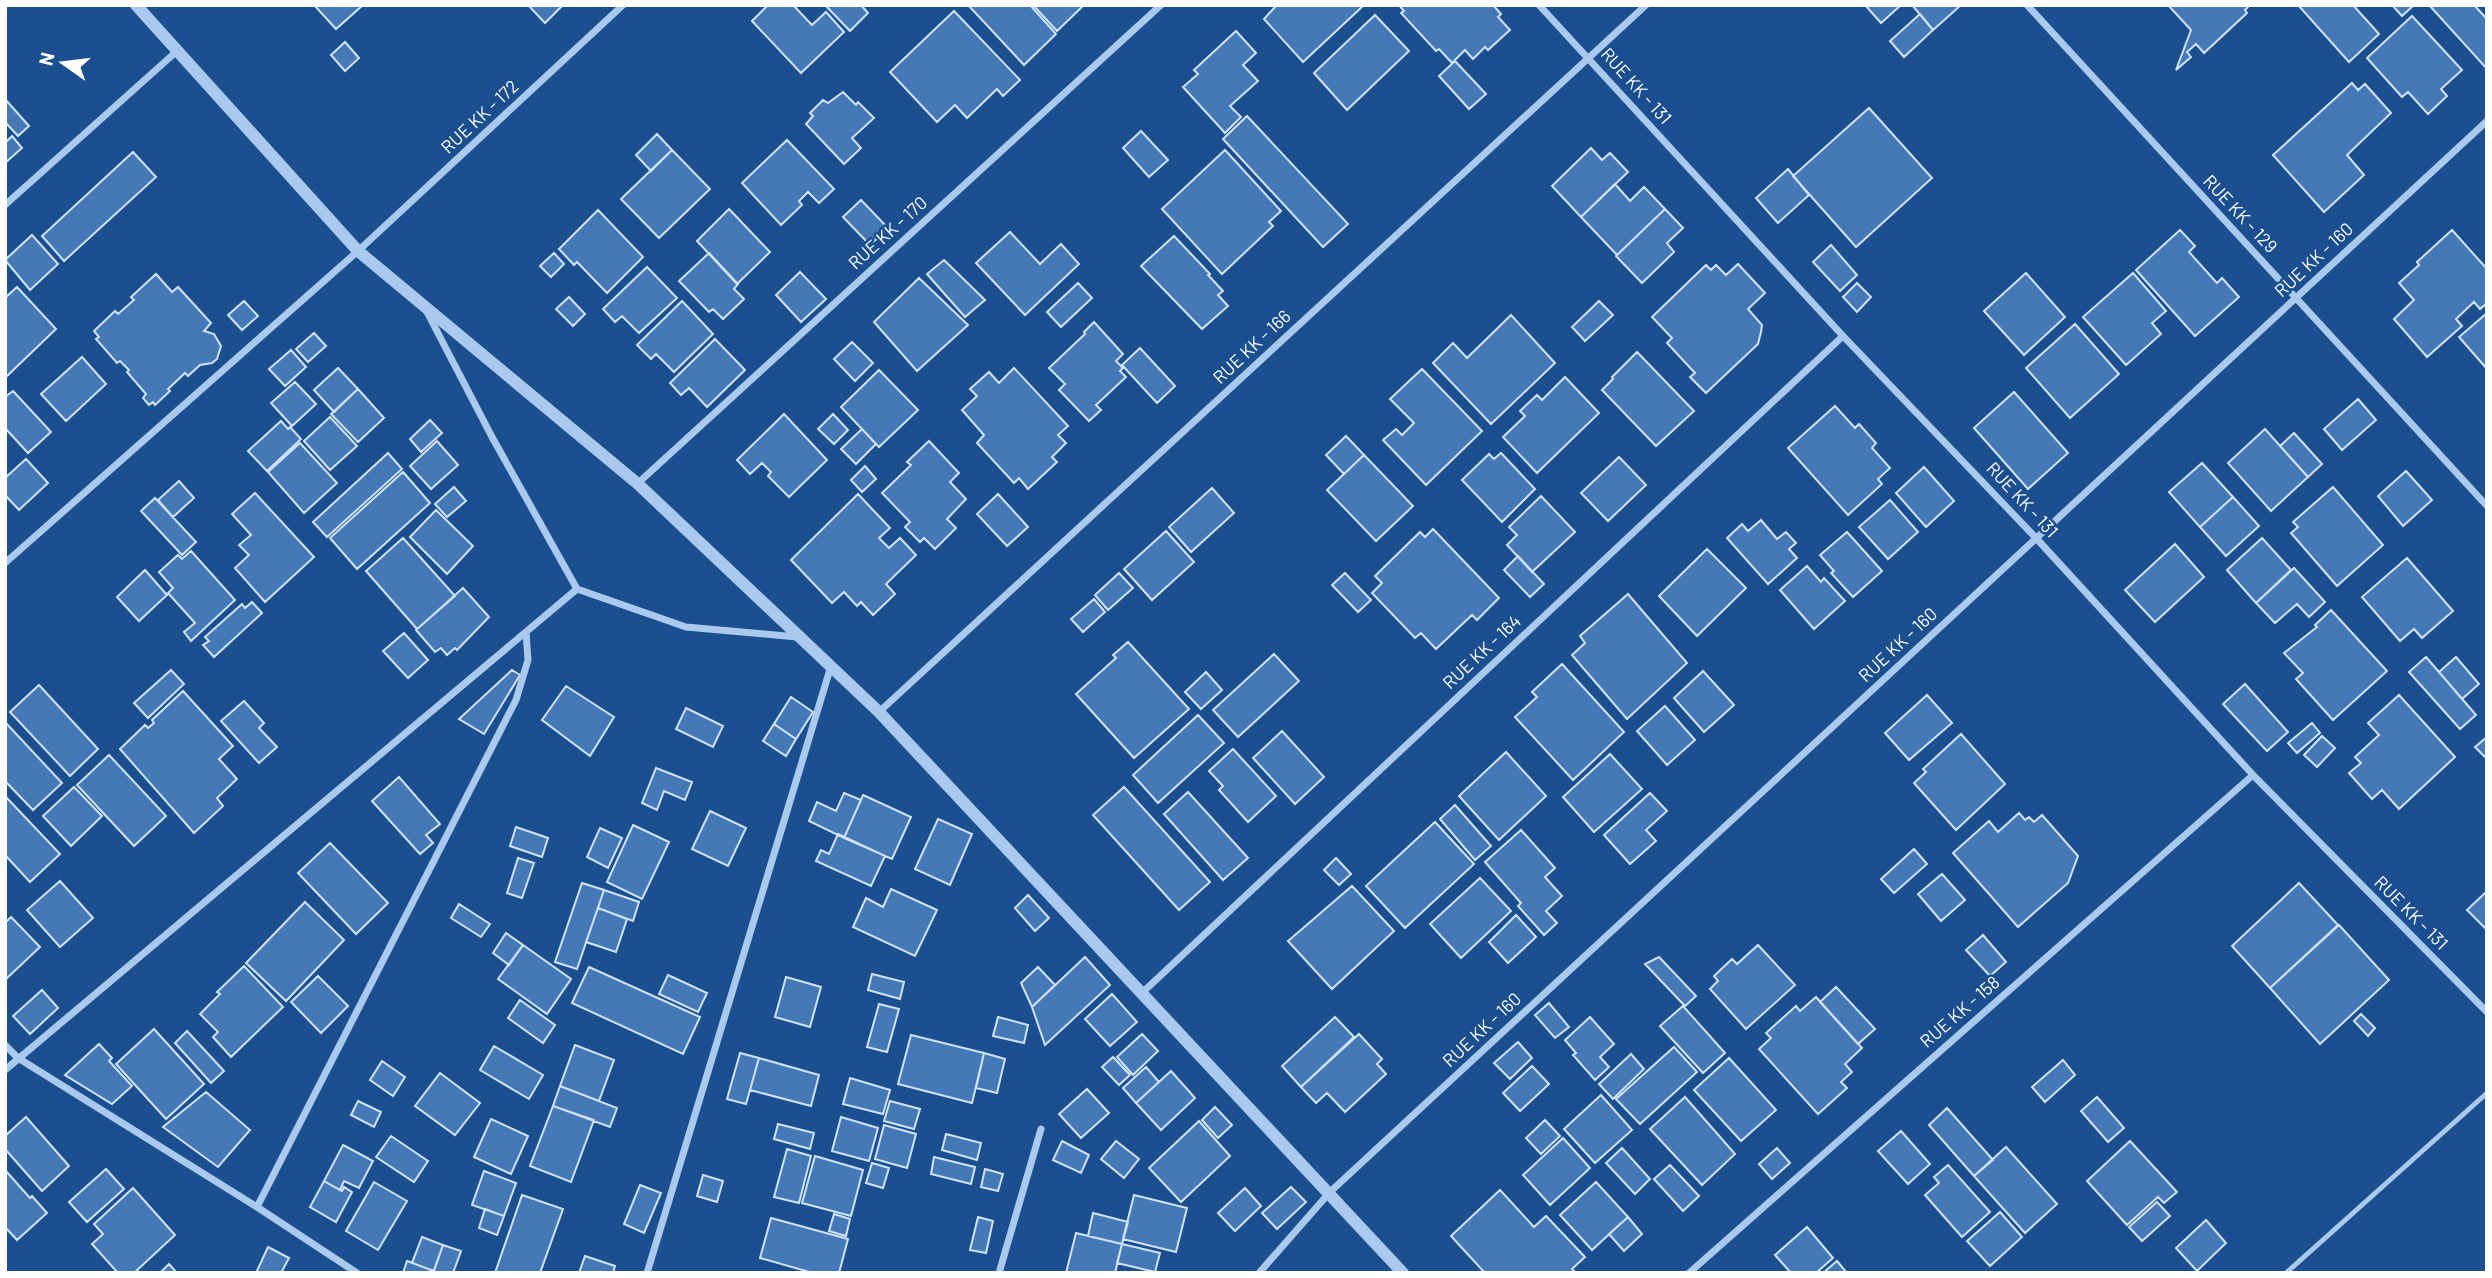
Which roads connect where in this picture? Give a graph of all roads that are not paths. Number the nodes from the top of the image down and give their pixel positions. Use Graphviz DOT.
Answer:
graph roads {
  1 [pos="136,5"];
  2 [pos="623,5"];
  3 [pos="1161,5"];
  4 [pos="1539,5"];
  5 [pos="1647,5"];
  6 [pos="2027,5"];
  7 [pos="177,51"];
  8 [pos="1589,58"];
  9 [pos="2487,121"];
  10 [pos="5,205"];
  11 [pos="358,251"];
  12 [pos="2296,298"];
  13 [pos="423,305"];
  14 [pos="1843,336"];
  15 [pos="637,484"];
  16 [pos="2487,506"];
  17 [pos="2036,538"];
  18 [pos="5,563"];
  19 [pos="577,589"];
  20 [pos="526,632"];
  21 [pos="802,637"];
  22 [pos="831,666"];
  23 [pos="879,712"];
  24 [pos="2253,775"];
  25 [pos="1143,992"];
  26 [pos="2487,1012"];
  27 [pos="5,1045"];
  28 [pos="18,1058"];
  29 [pos="5,1070"];
  30 [pos="2487,1093"];
  31 [pos="1041,1129"];
  32 [pos="1330,1192"];
  33 [pos="257,1207"];
  34 [pos="357,1273"];
  35 [pos="646,1273"];
  36 [pos="999,1273"];
  37 [pos="1259,1273"];
  38 [pos="1403,1273"];
  39 [pos="1689,1273"];
  40 [pos="2286,1273"];
  1 -- 7 [label="street"];
  2 -- 11 [label="street, RUE KK - 172"];
  3 -- 15 [label="street, RUE KK - 170"];
  4 -- 8 [label="street, RUE KK - 131"];
  5 -- 8 [label="street, RUE KK - 166"];
  6 -- 12 [label="street, RUE KK - 129"];
  7 -- 10 [label="street"];
  7 -- 11 [label="street"];
  8 -- 14 [label="street, RUE KK - 131"];
  8 -- 23 [label="street, RUE KK - 166"];
  9 -- 12 [label="street, RUE KK - 160"];
  11 -- 13 [label="street"];
  11 -- 18 [label="street, RUE KK - 172"];
  12 -- 16 [label="street, RUE KK - 129"];
  12 -- 17 [label="street, RUE KK - 160"];
  13 -- 15 [label="street"];
  13 -- 19 [label="street"];
  14 -- 17 [label="street, RUE KK - 131"];
  14 -- 25 [label="street, RUE KK - 164"];
  15 -- 21 [label="street"];
  17 -- 24 [label="street, RUE KK - 131"];
  17 -- 32 [label="street, RUE KK - 160"];
  19 -- 20 [label="street"];
  19 -- 21 [label="street"];
  20 -- 28 [label="street"];
  20 -- 33 [label="street"];
  21 -- 22 [label="street"];
  22 -- 23 [label="street"];
  22 -- 35 [label="street"];
  23 -- 25 [label="street"];
  24 -- 26 [label="street, RUE KK - 131"];
  24 -- 39 [label="street, RUE KK - 158"];
  25 -- 32 [label="street"];
  27 -- 28 [label="street"];
  28 -- 29 [label="street"];
  28 -- 33 [label="street"];
  30 -- 40 [label="lane"];
  31 -- 36 [label="street"];
  32 -- 37 [label="street, RUE KK - 160"];
  32 -- 38 [label="street"];
  33 -- 34 [label="street"];
}
